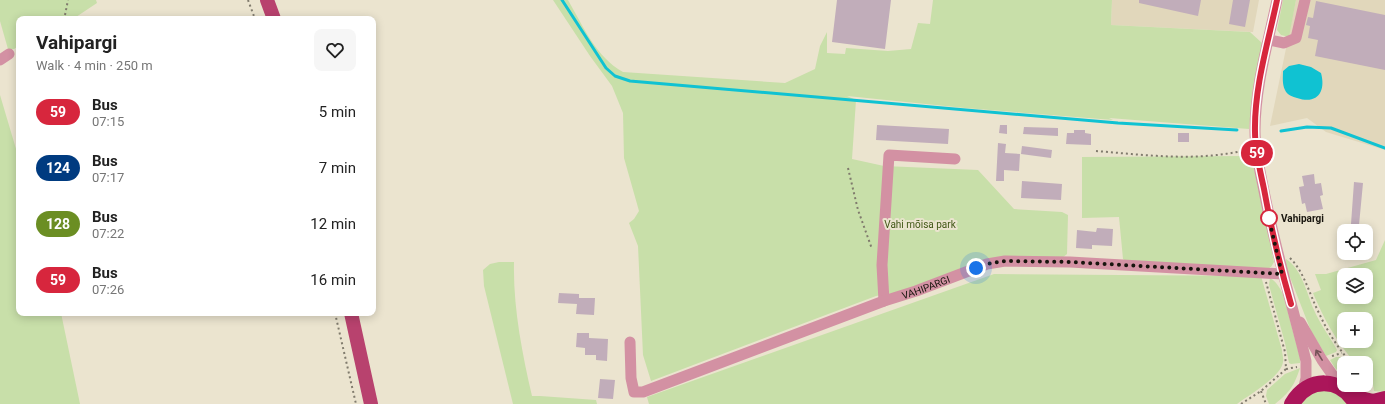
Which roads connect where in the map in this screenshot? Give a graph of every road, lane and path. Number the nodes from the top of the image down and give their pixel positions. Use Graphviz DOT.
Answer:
graph roads {
  1 [pos="68,0"];
  2 [pos="248,0"];
  3 [pos="267,0"];
  4 [pos="1277,0"];
  5 [pos="1305,0"];
  6 [pos="64,16"];
  7 [pos="254,16"];
  8 [pos="273,16"];
  9 [pos="1269,40"];
  10 [pos="1256,145"];
  11 [pos="1096,151"];
  12 [pos="955,159"];
  13 [pos="848,168"];
  14 [pos="1286,254"];
  15 [pos="882,265"];
  16 [pos="1264,273"];
  17 [pos="1282,274"];
  18 [pos="884,301"];
  19 [pos="1291,304"];
  20 [pos="336,316"];
  21 [pos="352,316"];
  22 [pos="630,342"];
  23 [pos="1345,356"];
  24 [pos="1303,390"];
  25 [pos="1261,391"];
  26 [pos="1350,396"];
  27 [pos="1385,399"];
  28 [pos="356,404"];
  29 [pos="371,404"];
  30 [pos="1241,404"];
  31 [pos="1266,404"];
  32 [pos="1292,404"];
  1 -- 6 [label="path"];
  2 -- 7 [label="path"];
  3 -- 8 [label="main road"];
  4 -- 9 [label="street"];
  5 -- 9 [label="street"];
  9 -- 10 [label="street"];
  10 -- 11 [label="path"];
  10 -- 17 [label="street"];
  12 -- 15 [label="street"];
  13 -- 15 [label="path"];
  14 -- 23 [label="path"];
  15 -- 18 [label="street"];
  16 -- 17 [label="street, VAHIPARGI"];
  16 -- 18 [label="street, VAHIPARGI"];
  16 -- 25 [label="path"];
  17 -- 19 [label="street"];
  18 -- 22 [label="street, VAHIPARGI"];
  19 -- 24 [label="street"];
  26 -- 19 [label="street, one-way"];
  20 -- 28 [label="path"];
  21 -- 29 [label="main road"];
  24 -- 26 [label="highway"];
  24 -- 32 [label="highway"];
  25 -- 30 [label="path"];
  25 -- 31 [label="path"];
  26 -- 27 [label="highway"];
}
